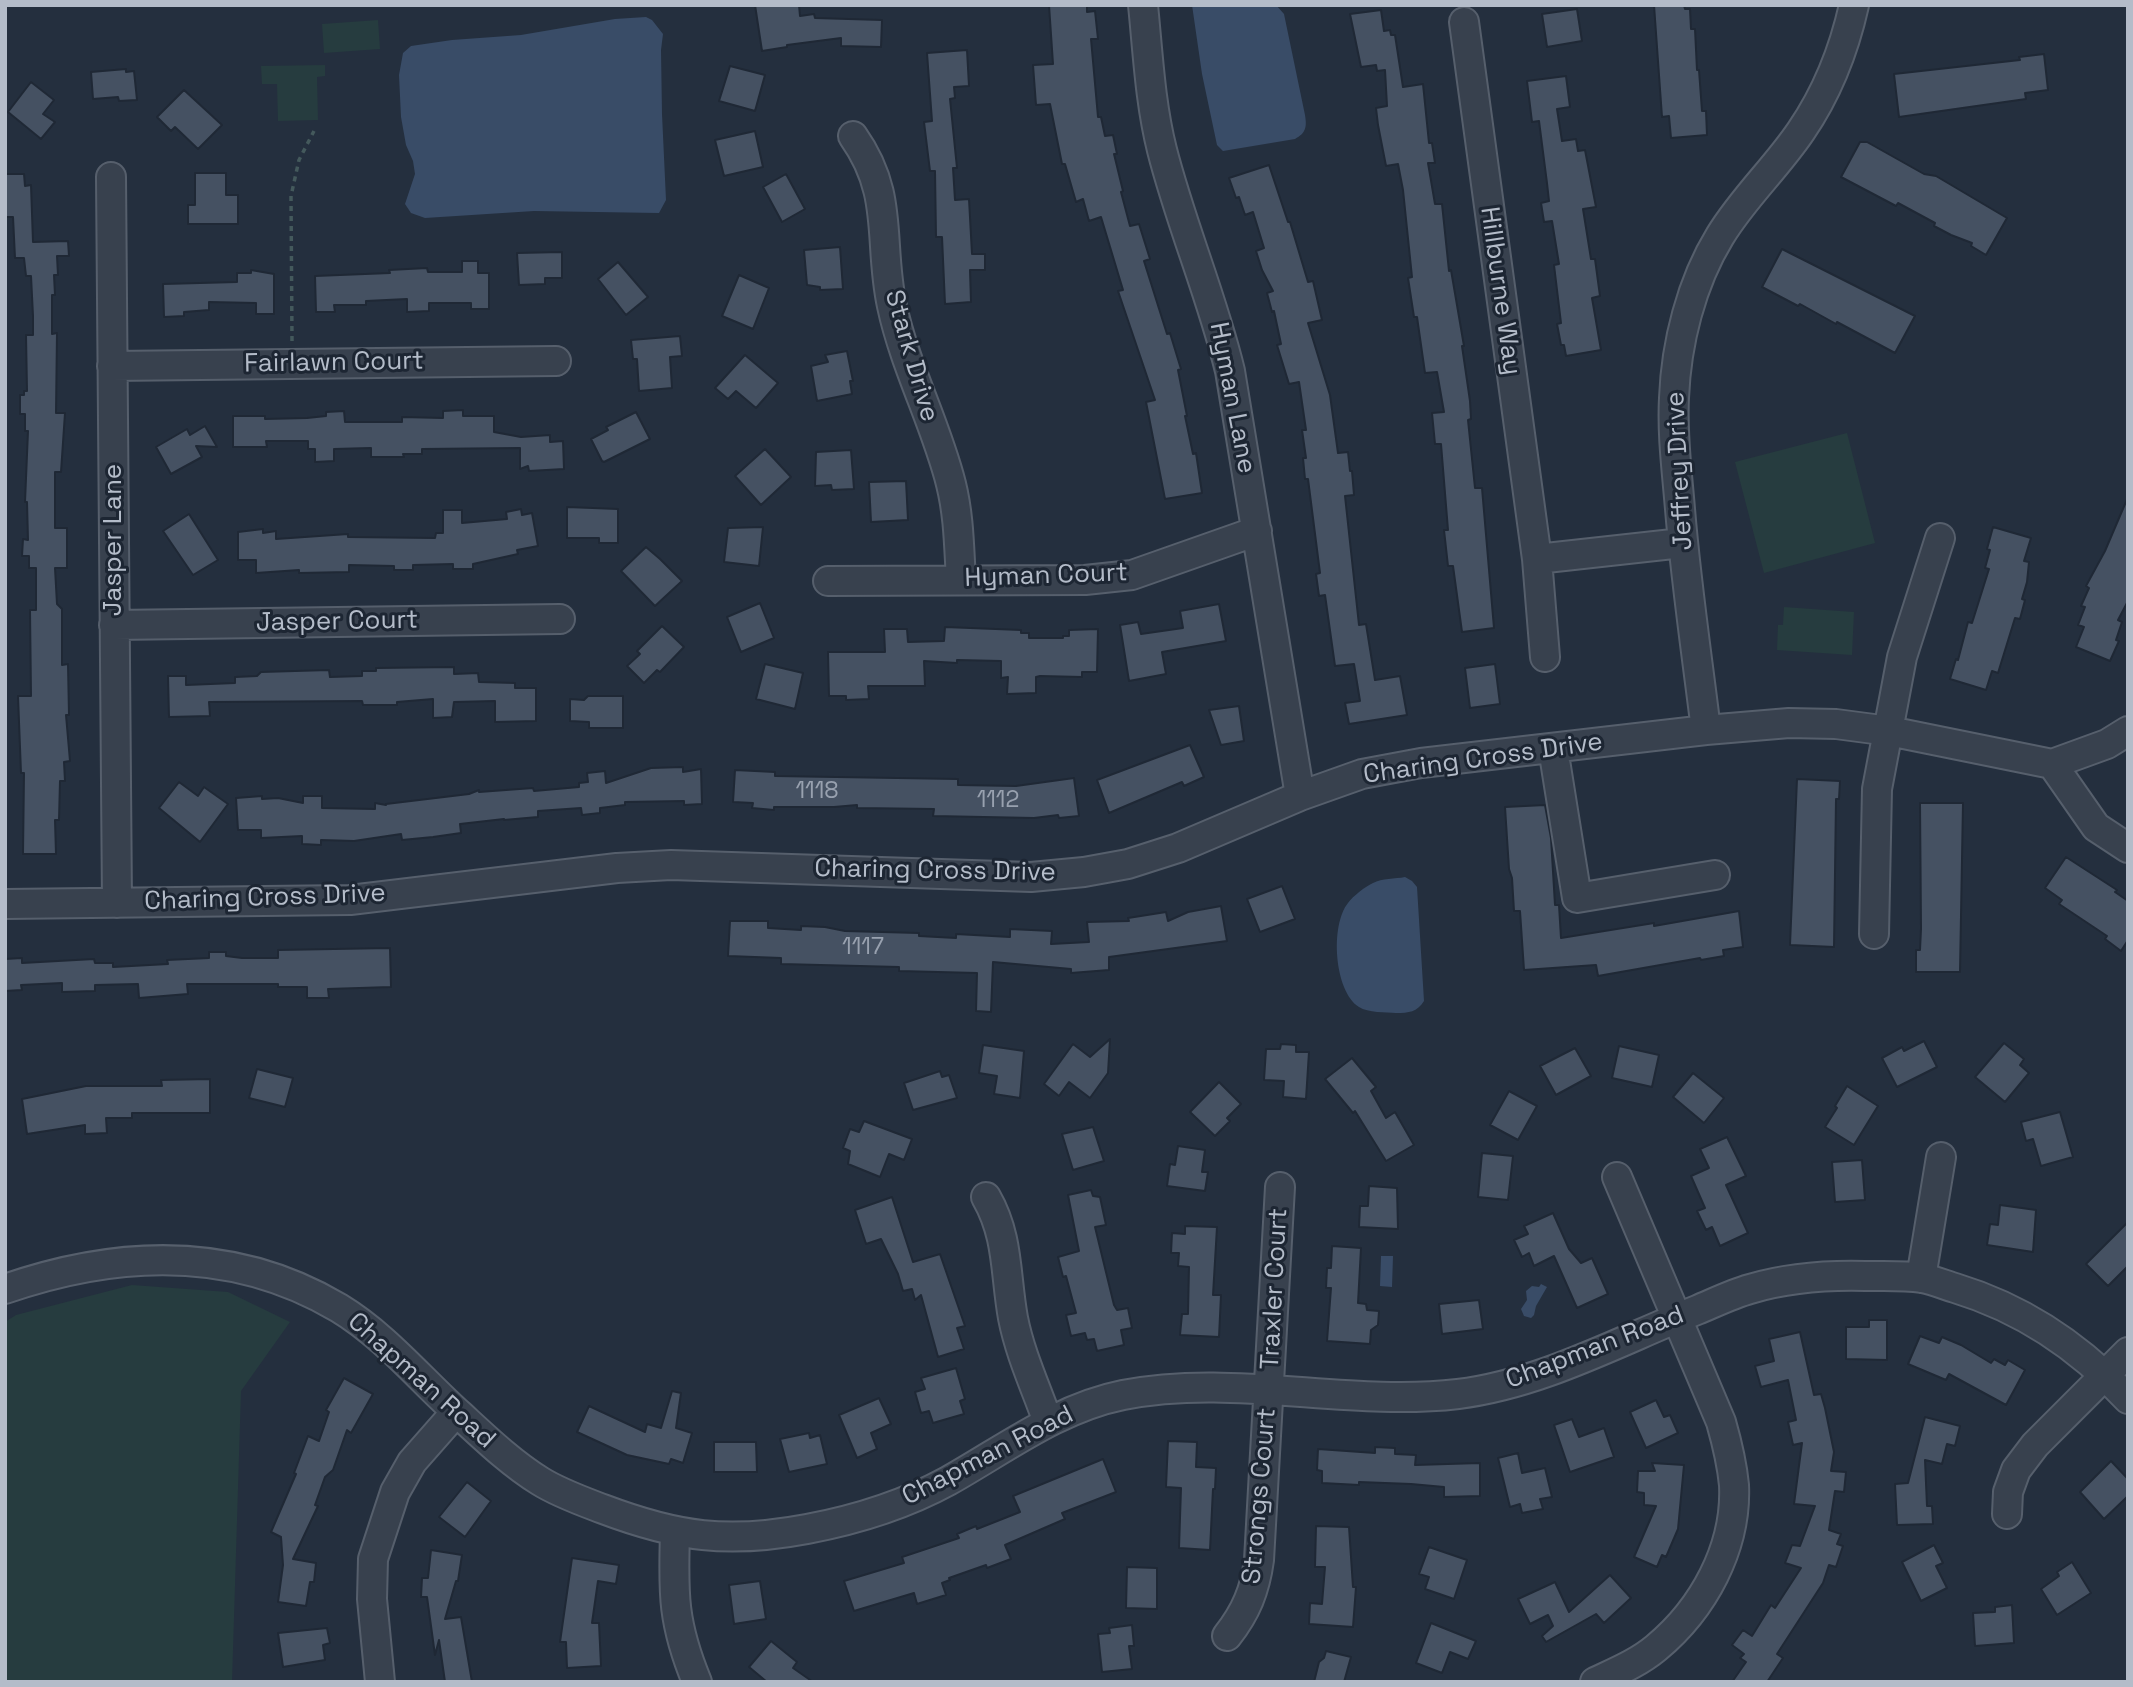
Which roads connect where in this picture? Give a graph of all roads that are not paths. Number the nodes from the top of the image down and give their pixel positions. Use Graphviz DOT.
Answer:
graph roads {
  1 [pos="1143,5"];
  2 [pos="1854,5"];
  3 [pos="1464,22"];
  4 [pos="853,136"];
  5 [pos="111,177"];
  6 [pos="556,361"];
  7 [pos="112,366"];
  8 [pos="1257,531"];
  9 [pos="1940,538"];
  10 [pos="1682,543"];
  11 [pos="1537,559"];
  12 [pos="961,580"];
  13 [pos="828,581"];
  14 [pos="560,619"];
  15 [pos="114,625"];
  16 [pos="1545,657"];
  17 [pos="1706,730"];
  18 [pos="1889,731"];
  19 [pos="2128,731"];
  20 [pos="1553,748"];
  21 [pos="2052,764"];
  22 [pos="1300,796"];
  23 [pos="2128,848"];
  24 [pos="1715,875"];
  25 [pos="117,903"];
  26 [pos="5,904"];
  27 [pos="1874,934"];
  28 [pos="1941,1157"];
  29 [pos="1617,1177"];
  30 [pos="1280,1187"];
  31 [pos="986,1197"];
  32 [pos="1921,1278"];
  33 [pos="5,1289"];
  34 [pos="1676,1318"];
  35 [pos="2128,1352"];
  36 [pos="2106,1375"];
  37 [pos="1270,1391"];
  38 [pos="2128,1399"];
  39 [pos="456,1412"];
  40 [pos="1048,1422"];
  41 [pos="2007,1514"];
  42 [pos="675,1532"];
  43 [pos="1227,1636"];
  44 [pos="380,1682"];
  45 [pos="697,1682"];
  46 [pos="1595,1682"];
  1 -- 8 [label="street, Hyman Lane"];
  2 -- 10 [label="street, Jeffrey Drive"];
  3 -- 11 [label="street, Hillburne Way"];
  4 -- 12 [label="street, Stark Drive"];
  5 -- 7 [label="street, Jasper Lane"];
  6 -- 7 [label="street, Fairlawn Court"];
  7 -- 15 [label="street, Jasper Lane"];
  8 -- 12 [label="street, Hyman Court"];
  8 -- 22 [label="street, Hyman Lane"];
  9 -- 18 [label="street"];
  10 -- 11 [label="street"];
  10 -- 17 [label="street, Jeffrey Drive"];
  11 -- 16 [label="street, Hillburne Way"];
  12 -- 13 [label="street, Hyman Court"];
  14 -- 15 [label="street, Jasper Court"];
  15 -- 25 [label="street, Jasper Lane"];
  17 -- 18 [label="street, Charing Cross Drive"];
  17 -- 20 [label="street, Charing Cross Drive"];
  18 -- 21 [label="street, Charing Cross Drive"];
  18 -- 27 [label="street"];
  19 -- 21 [label="street"];
  20 -- 22 [label="street, Charing Cross Drive"];
  20 -- 24 [label="street"];
  21 -- 23 [label="street"];
  22 -- 25 [label="street, Charing Cross Drive"];
  25 -- 26 [label="street, Charing Cross Drive"];
  28 -- 32 [label="street"];
  29 -- 34 [label="street"];
  30 -- 37 [label="street, Traxler Court"];
  31 -- 40 [label="street"];
  32 -- 34 [label="street, Chapman Road"];
  32 -- 36 [label="street, Chapman Road"];
  33 -- 39 [label="street, Chapman Road"];
  34 -- 37 [label="street, Chapman Road"];
  34 -- 46 [label="street"];
  35 -- 36 [label="street"];
  36 -- 38 [label="street, Chapman Road"];
  36 -- 41 [label="street"];
  37 -- 40 [label="street, Chapman Road"];
  37 -- 43 [label="street, Strongs Court"];
  39 -- 42 [label="street, Chapman Road"];
  39 -- 44 [label="street"];
  40 -- 42 [label="street, Chapman Road"];
  42 -- 45 [label="street"];
}
